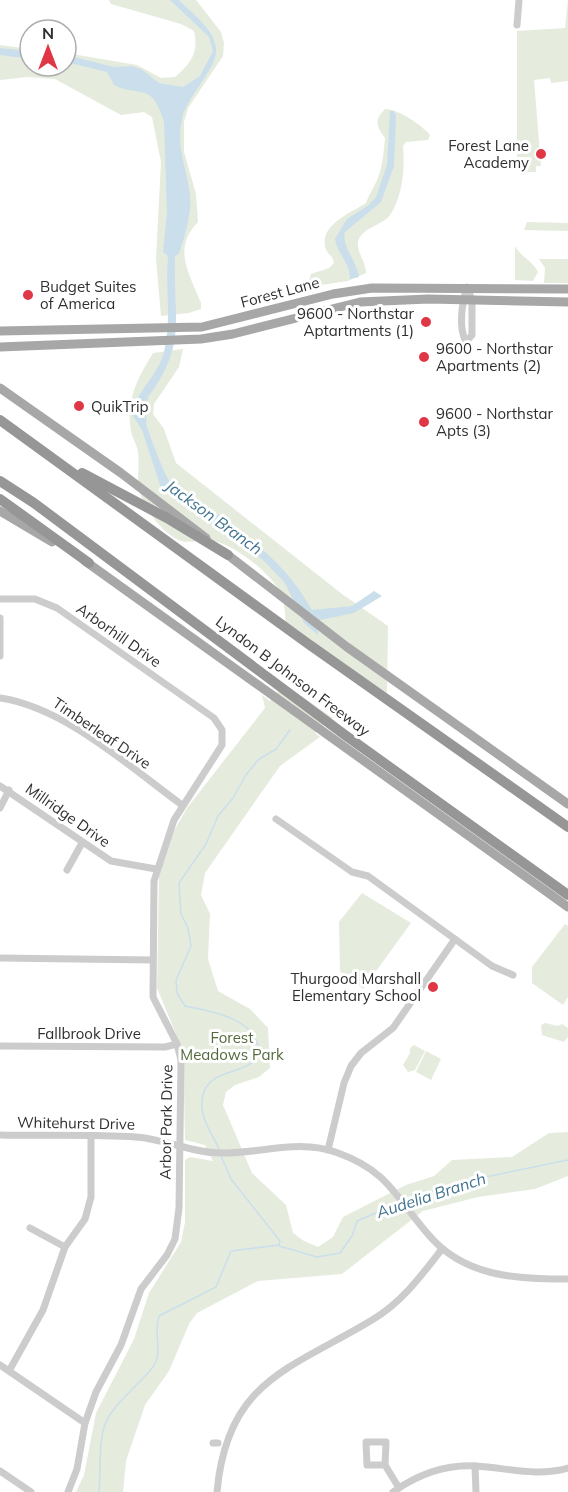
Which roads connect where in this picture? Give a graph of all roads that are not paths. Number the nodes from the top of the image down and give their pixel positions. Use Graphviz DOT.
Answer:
graph roads {
  1 [pos="519,0"];
  2 [pos="517,25"];
  3 [pos="467,287"];
  4 [pos="568,289"];
  5 [pos="568,296"];
  6 [pos="467,300"];
  7 [pos="537,301"];
  8 [pos="300,302"];
  9 [pos="568,302"];
  10 [pos="304,315"];
  11 [pos="0,331"];
  12 [pos="48,331"];
  13 [pos="2,348"];
  14 [pos="0,388"];
  15 [pos="0,420"];
  16 [pos="45,454"];
  17 [pos="0,482"];
  18 [pos="0,499"];
  19 [pos="0,511"];
  20 [pos="228,555"];
  21 [pos="88,563"];
  22 [pos="0,599"];
  23 [pos="0,618"];
  24 [pos="0,656"];
  25 [pos="0,698"];
  26 [pos="214,718"];
  27 [pos="0,786"];
  28 [pos="9,790"];
  29 [pos="183,804"];
  30 [pos="568,804"];
  31 [pos="0,808"];
  32 [pos="276,819"];
  33 [pos="568,827"];
  34 [pos="82,843"];
  35 [pos="156,869"];
  36 [pos="67,870"];
  37 [pos="568,894"];
  38 [pos="568,907"];
  39 [pos="455,939"];
  40 [pos="0,958"];
  41 [pos="152,960"];
  42 [pos="513,975"];
  43 [pos="177,1044"];
  44 [pos="0,1046"];
  45 [pos="0,1135"];
  46 [pos="91,1136"];
  47 [pos="179,1145"];
  48 [pos="328,1150"];
  49 [pos="30,1228"];
  50 [pos="65,1247"];
  51 [pos="442,1249"];
  52 [pos="568,1279"];
  53 [pos="0,1365"];
  54 [pos="9,1371"];
  55 [pos="85,1423"];
  56 [pos="385,1465"];
  57 [pos="475,1466"];
  58 [pos="568,1468"];
  59 [pos="0,1470"];
  60 [pos="396,1490"];
  61 [pos="31,1492"];
  62 [pos="68,1492"];
  63 [pos="218,1492"];
  64 [pos="476,1492"];
  1 -- 2 [label="street"];
  3 -- 4 [label="main road, Forest Lane"];
  3 -- 6 [label="street"];
  3 -- 8 [label="main road, Forest Lane"];
  5 -- 7 [label="main road"];
  6 -- 6 [label="street"];
  6 -- 7 [label="main road, Forest Lane"];
  6 -- 10 [label="main road, Forest Lane"];
  7 -- 9 [label="main road, Forest Lane"];
  8 -- 10 [label="main road"];
  8 -- 12 [label="main road, Forest Lane"];
  10 -- 13 [label="main road, Forest Lane"];
  11 -- 12 [label="main road, Forest Lane"];
  12 -- 13 [label="main road"];
  14 -- 20 [label="main road"];
  15 -- 16 [label="highway"];
  16 -- 20 [label="highway"];
  16 -- 33 [label="highway"];
  17 -- 37 [label="highway, Lyndon B Johnson Freeway"];
  18 -- 21 [label="highway"];
  19 -- 21 [label="main road"];
  20 -- 30 [label="main road"];
  21 -- 38 [label="main road"];
  22 -- 26 [label="street, Arborhill Drive"];
  23 -- 24 [label="street"];
  25 -- 29 [label="street, Timberleaf Drive"];
  26 -- 29 [label="street, Arbor Park Drive"];
  27 -- 28 [label="street, Millridge Drive"];
  28 -- 31 [label="street"];
  28 -- 34 [label="street, Millridge Drive"];
  29 -- 35 [label="street, Arbor Park Drive"];
  32 -- 39 [label="street"];
  34 -- 35 [label="street, Millridge Drive"];
  34 -- 36 [label="street"];
  35 -- 41 [label="street, Arbor Park Drive"];
  39 -- 42 [label="street"];
  39 -- 48 [label="street"];
  40 -- 41 [label="street"];
  41 -- 43 [label="street, Arbor Park Drive"];
  43 -- 44 [label="street, Fallbrook Drive"];
  43 -- 47 [label="street, Arbor Park Drive"];
  45 -- 46 [label="street, Whitehurst Drive"];
  46 -- 47 [label="street, Whitehurst Drive"];
  46 -- 50 [label="street"];
  47 -- 48 [label="street, Whitehurst Drive"];
  47 -- 55 [label="street, Arbor Park Drive"];
  48 -- 51 [label="street, Whitehurst Drive"];
  49 -- 50 [label="street"];
  50 -- 54 [label="street"];
  51 -- 52 [label="street, Whitehurst Drive"];
  51 -- 63 [label="street"];
  53 -- 54 [label="street"];
  54 -- 55 [label="street"];
  55 -- 62 [label="street, Arbor Park Drive"];
  56 -- 60 [label="street"];
  57 -- 58 [label="street"];
  57 -- 60 [label="street"];
  57 -- 64 [label="street"];
  59 -- 61 [label="street"];
}
